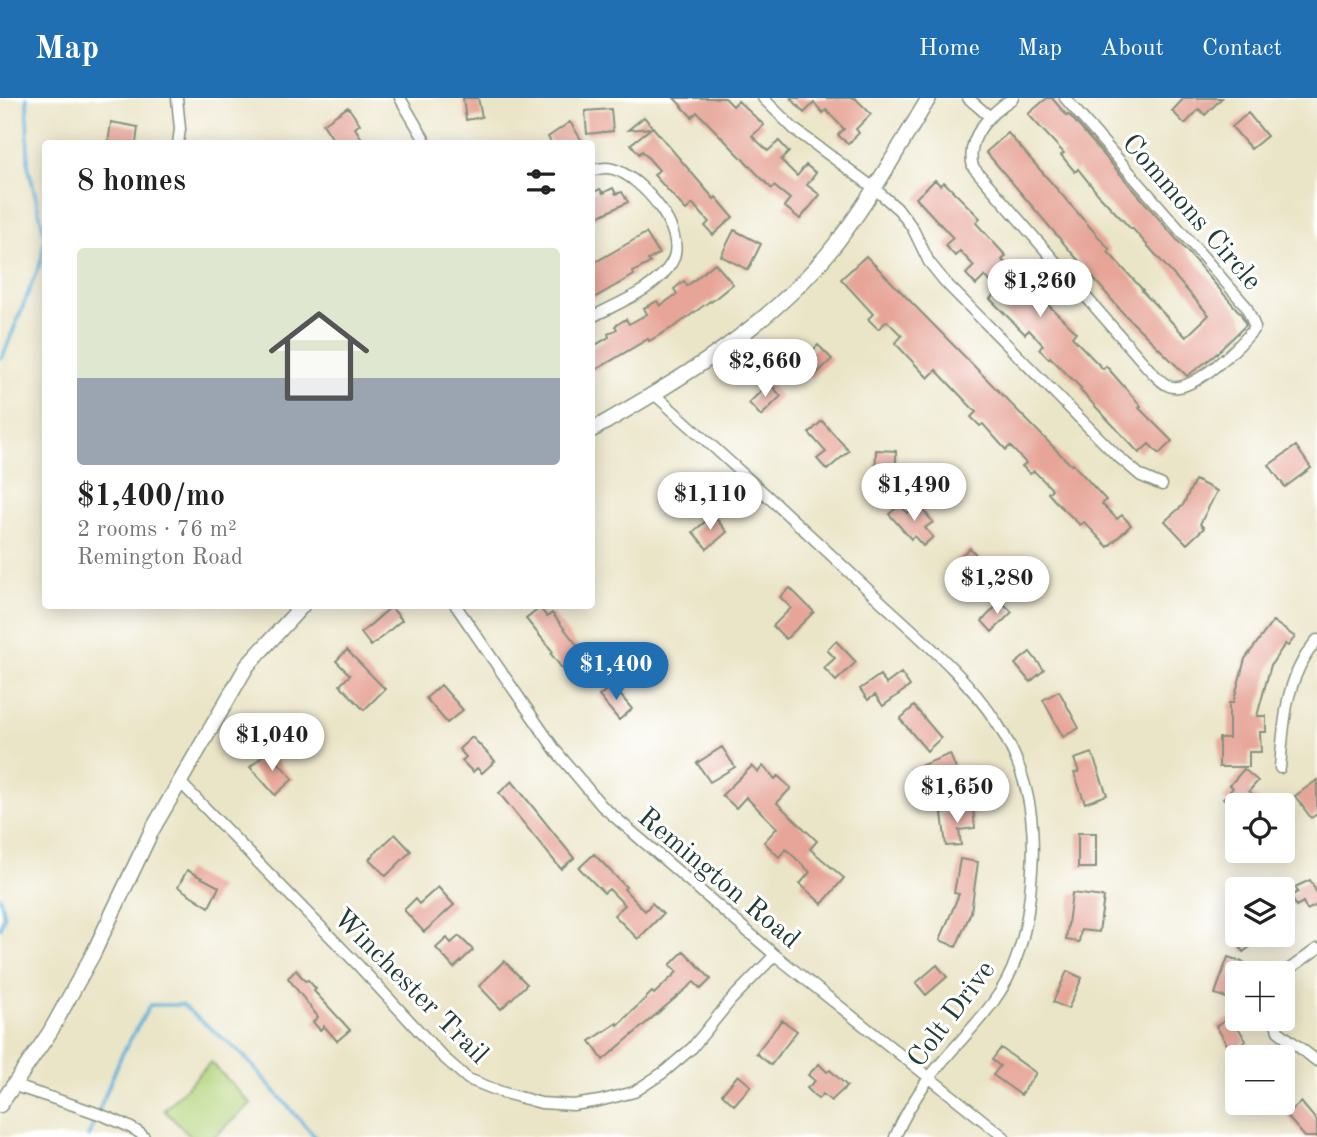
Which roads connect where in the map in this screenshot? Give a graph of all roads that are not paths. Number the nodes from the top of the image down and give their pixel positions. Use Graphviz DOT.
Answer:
graph roads {
  1 [pos="177,98"];
  2 [pos="400,98"];
  3 [pos="763,98"];
  4 [pos="929,98"];
  5 [pos="968,98"];
  6 [pos="1013,98"];
  7 [pos="1065,98"];
  8 [pos="990,117"];
  9 [pos="179,140"];
  10 [pos="425,140"];
  11 [pos="595,170"];
  12 [pos="874,188"];
  13 [pos="595,315"];
  14 [pos="654,394"];
  15 [pos="595,428"];
  16 [pos="1162,485"];
  17 [pos="299,609"];
  18 [pos="458,609"];
  19 [pos="1317,640"];
  20 [pos="1280,768"];
  21 [pos="180,782"];
  22 [pos="1317,949"];
  23 [pos="775,955"];
  24 [pos="1295,966"];
  25 [pos="1278,1031"];
  26 [pos="1317,1061"];
  27 [pos="929,1078"];
  28 [pos="15,1086"];
  29 [pos="0,1105"];
  30 [pos="144,1137"];
  31 [pos="895,1137"];
  32 [pos="1004,1137"];
  1 -- 9 [label="street"];
  2 -- 10 [label="street"];
  3 -- 12 [label="street"];
  4 -- 12 [label="street"];
  5 -- 8 [label="street"];
  6 -- 8 [label="street, Commons Circle"];
  7 -- 8 [label="street, Commons Circle"];
  11 -- 13 [label="street"];
  12 -- 14 [label="street"];
  12 -- 16 [label="street"];
  14 -- 15 [label="street"];
  14 -- 27 [label="street, Colt Drive"];
  17 -- 21 [label="street"];
  18 -- 23 [label="street, Remington Road"];
  19 -- 20 [label="street"];
  21 -- 23 [label="street, Winchester Trail"];
  21 -- 28 [label="street"];
  22 -- 24 [label="street"];
  23 -- 27 [label="street, Remington Road"];
  25 -- 26 [label="street"];
  27 -- 31 [label="street, Colt Drive"];
  27 -- 32 [label="street, Remington Road"];
  28 -- 29 [label="street"];
  28 -- 30 [label="street"];
}
